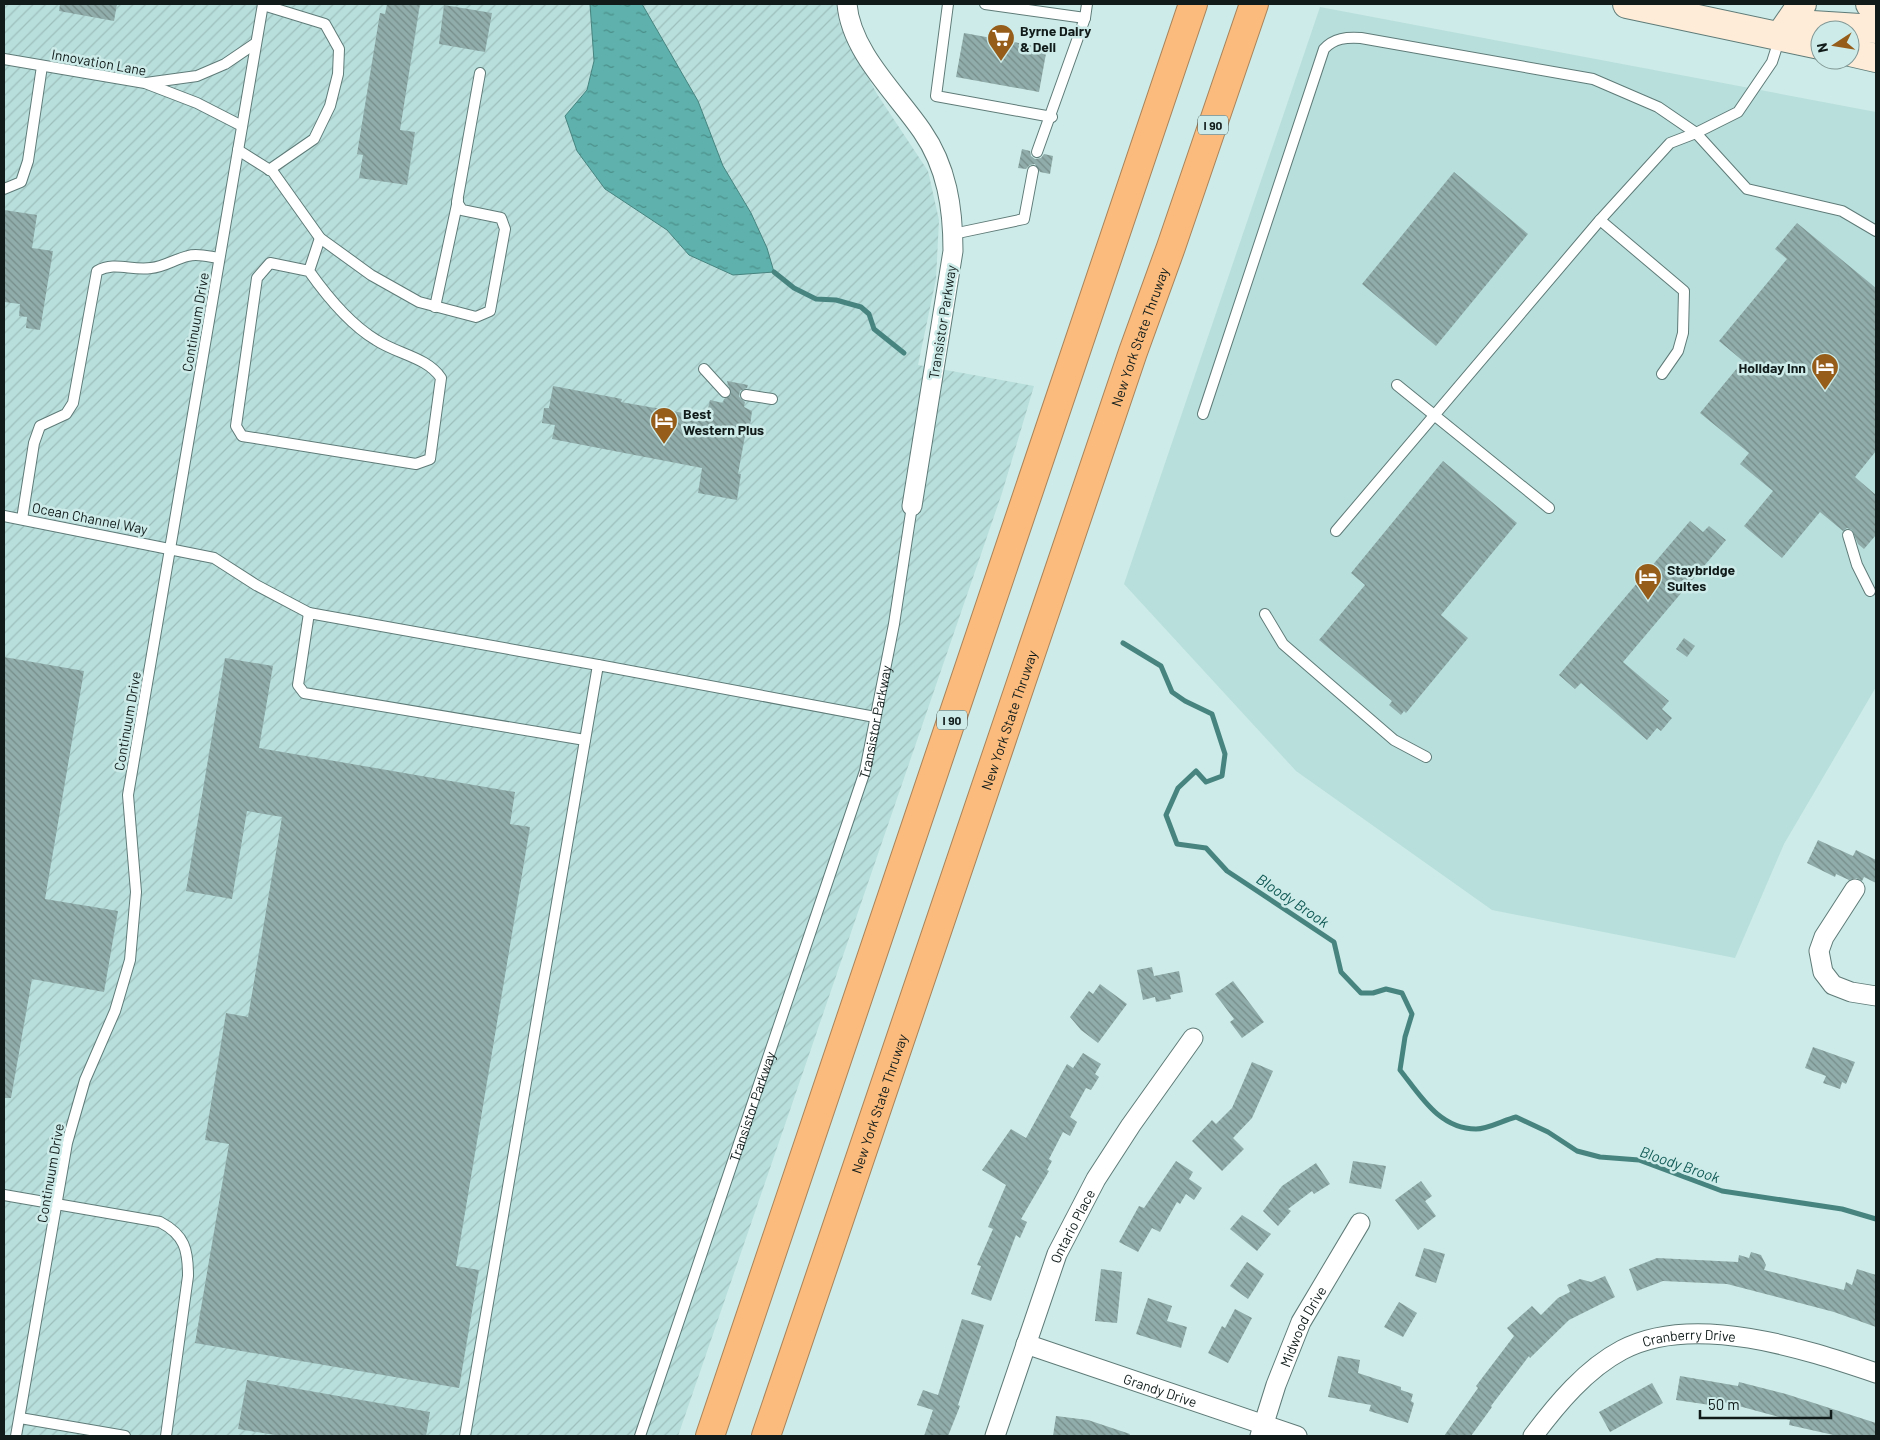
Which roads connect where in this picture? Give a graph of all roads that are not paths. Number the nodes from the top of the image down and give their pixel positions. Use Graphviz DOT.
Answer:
graph roads {
  1 [pos="263,4"];
  2 [pos="847,4"];
  3 [pos="948,4"];
  4 [pos="985,4"];
  5 [pos="1087,4"];
  6 [pos="1193,4"];
  7 [pos="1254,4"];
  8 [pos="1627,4"];
  9 [pos="1802,4"];
  10 [pos="1870,4"];
  11 [pos="1001,5"];
  12 [pos="1876,5"];
  13 [pos="1026,6"];
  14 [pos="1048,8"];
  15 [pos="1085,18"];
  16 [pos="1876,29"];
  17 [pos="1780,36"];
  18 [pos="256,43"];
  19 [pos="1810,43"];
  20 [pos="1860,54"];
  21 [pos="1876,58"];
  22 [pos="4,59"];
  23 [pos="42,66"];
  24 [pos="480,73"];
  25 [pos="145,83"];
  26 [pos="1052,117"];
  27 [pos="242,126"];
  28 [pos="1696,133"];
  29 [pos="238,150"];
  30 [pos="1037,152"];
  31 [pos="269,170"];
  32 [pos="1033,171"];
  33 [pos="4,189"];
  34 [pos="458,200"];
  35 [pos="1600,220"];
  36 [pos="1876,231"];
  37 [pos="953,234"];
  38 [pos="320,238"];
  39 [pos="219,258"];
  40 [pos="309,271"];
  41 [pos="435,306"];
  42 [pos="704,369"];
  43 [pos="1662,374"];
  44 [pos="1396,386"];
  45 [pos="725,392"];
  46 [pos="746,395"];
  47 [pos="772,399"];
  48 [pos="1203,414"];
  49 [pos="1434,415"];
  50 [pos="912,506"];
  51 [pos="1549,508"];
  52 [pos="4,516"];
  53 [pos="22,519"];
  54 [pos="1336,531"];
  55 [pos="1848,535"];
  56 [pos="170,548"];
  57 [pos="1870,590"];
  58 [pos="309,613"];
  59 [pos="1265,614"];
  60 [pos="598,665"];
  61 [pos="876,717"];
  62 [pos="585,740"];
  63 [pos="1426,757"];
  64 [pos="1855,890"];
  65 [pos="1876,996"];
  66 [pos="1193,1038"];
  67 [pos="4,1194"];
  68 [pos="58,1203"];
  69 [pos="1360,1223"];
  70 [pos="1026,1344"];
  71 [pos="1876,1374"];
  72 [pos="20,1418"];
  73 [pos="62,1426"];
  74 [pos="1262,1431"];
  75 [pos="16,1436"];
  76 [pos="60,1436"];
  77 [pos="125,1436"];
  78 [pos="166,1436"];
  79 [pos="465,1436"];
  80 [pos="640,1436"];
  81 [pos="710,1436"];
  82 [pos="766,1436"];
  83 [pos="995,1436"];
  84 [pos="1297,1436"];
  85 [pos="1533,1436"];
  1 -- 18 [label="lane, Continuum Drive"];
  1 -- 31 [label="lane"];
  2 -- 37 [label="street, Transistor Parkway"];
  3 -- 26 [label="lane"];
  4 -- 11 [label="lane"];
  5 -- 15 [label="lane"];
  6 -- 81 [label="highway, I 90"];
  7 -- 82 [label="highway, New York State Thruway / I 90"];
  8 -- 17 [label="main road"];
  9 -- 17 [label="main road"];
  10 -- 12 [label="main road"];
  11 -- 13 [label="lane"];
  13 -- 14 [label="lane"];
  14 -- 15 [label="lane"];
  15 -- 26 [label="lane"];
  16 -- 17 [label="main road"];
  17 -- 19 [label="main road"];
  17 -- 28 [label="lane"];
  18 -- 25 [label="lane"];
  18 -- 27 [label="lane, Continuum Drive"];
  20 -- 21 [label="main road"];
  22 -- 23 [label="lane, Innovation Lane"];
  23 -- 25 [label="lane, Innovation Lane"];
  23 -- 33 [label="lane"];
  24 -- 34 [label="lane"];
  25 -- 27 [label="lane, Innovation Lane"];
  26 -- 30 [label="lane"];
  27 -- 29 [label="lane, Continuum Drive"];
  28 -- 35 [label="lane"];
  28 -- 36 [label="lane"];
  28 -- 48 [label="lane"];
  29 -- 31 [label="lane"];
  29 -- 39 [label="lane, Continuum Drive"];
  31 -- 38 [label="lane"];
  32 -- 37 [label="lane"];
  34 -- 41 [label="lane"];
  34 -- 41 [label="lane"];
  35 -- 43 [label="lane"];
  35 -- 49 [label="lane"];
  37 -- 50 [label="street, Transistor Parkway"];
  38 -- 40 [label="lane"];
  38 -- 41 [label="lane"];
  39 -- 53 [label="lane"];
  39 -- 56 [label="lane, Continuum Drive"];
  40 -- 40 [label="lane"];
  42 -- 45 [label="lane"];
  44 -- 49 [label="lane"];
  46 -- 47 [label="lane"];
  49 -- 51 [label="lane"];
  49 -- 54 [label="lane"];
  50 -- 61 [label="lane, Transistor Parkway"];
  52 -- 53 [label="lane, Ocean Channel Way"];
  53 -- 56 [label="lane, Ocean Channel Way"];
  55 -- 57 [label="lane"];
  56 -- 58 [label="lane, Ocean Channel Way"];
  56 -- 68 [label="lane, Continuum Drive"];
  58 -- 60 [label="lane, Ocean Channel Way"];
  58 -- 62 [label="lane"];
  59 -- 63 [label="lane"];
  60 -- 61 [label="lane, Ocean Channel Way"];
  60 -- 62 [label="lane"];
  61 -- 80 [label="lane, Transistor Parkway"];
  62 -- 79 [label="lane"];
  64 -- 65 [label="street"];
  66 -- 70 [label="street, Ontario Place"];
  67 -- 68 [label="lane"];
  68 -- 72 [label="lane, Continuum Drive"];
  68 -- 78 [label="lane"];
  69 -- 74 [label="street, Midwood Drive"];
  70 -- 74 [label="street, Grandy Drive"];
  70 -- 83 [label="street, Ontario Place"];
  71 -- 85 [label="street, Cranberry Drive"];
  72 -- 73 [label="lane"];
  72 -- 75 [label="lane, Continuum Drive"];
  73 -- 76 [label="lane"];
  73 -- 77 [label="lane"];
  74 -- 84 [label="street, Grandy Drive"];
}
